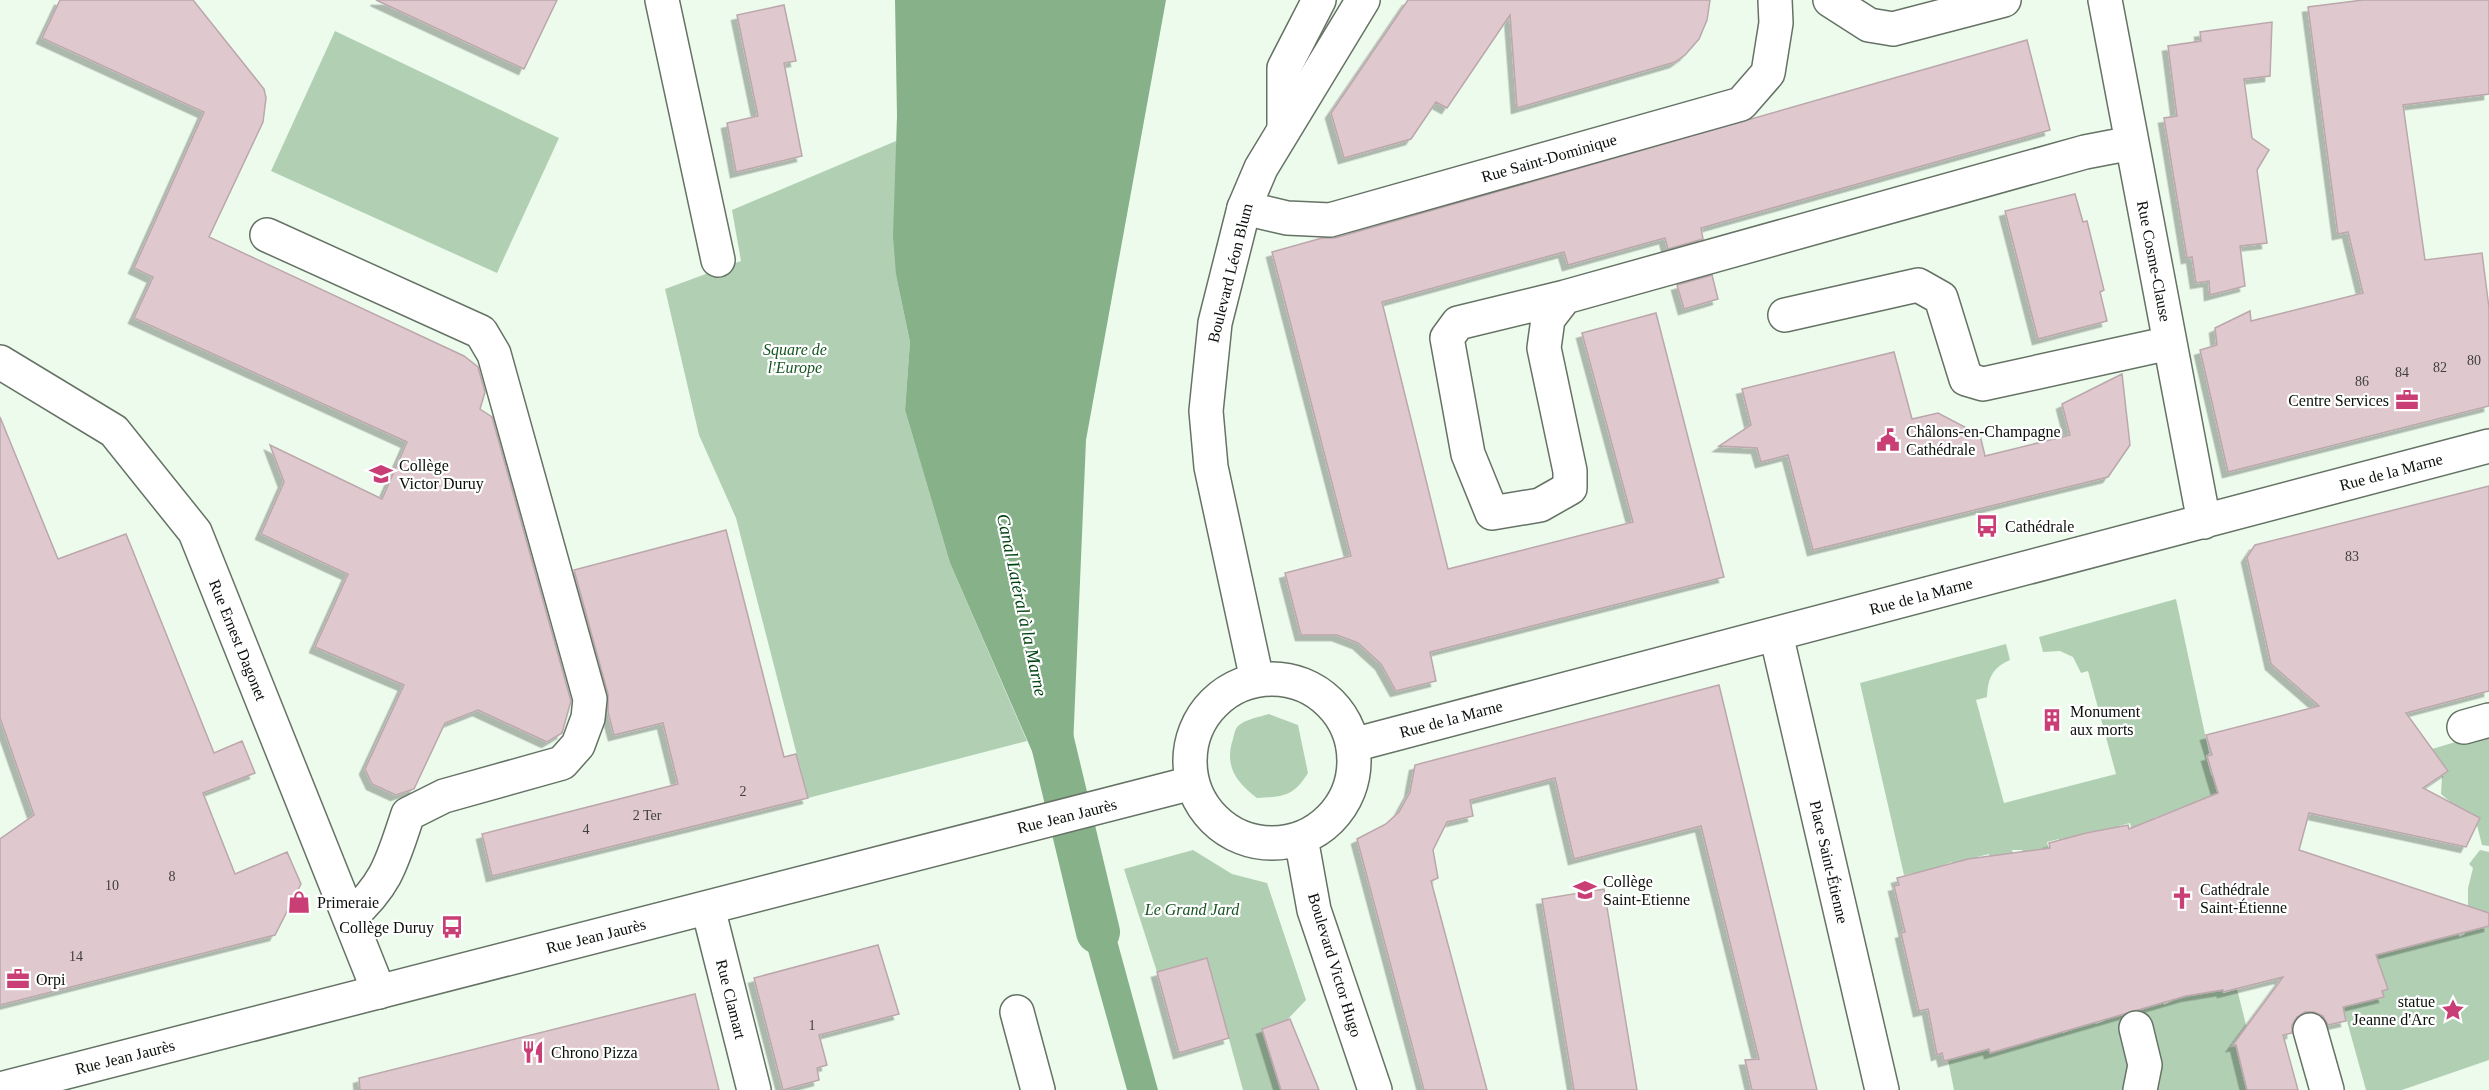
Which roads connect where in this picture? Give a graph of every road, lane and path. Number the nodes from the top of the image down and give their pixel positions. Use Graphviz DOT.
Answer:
graph roads {
  1 [pos="662,0"];
  2 [pos="1319,0"];
  3 [pos="1363,0"];
  4 [pos="1775,0"];
  5 [pos="1830,0"];
  6 [pos="2004,0"];
  7 [pos="2105,0"];
  8 [pos="1284,129"];
  9 [pos="2132,143"];
  10 [pos="1244,208"];
  11 [pos="267,235"];
  12 [pos="718,260"];
  13 [pos="1565,297"];
  14 [pos="1785,315"];
  15 [pos="2170,343"];
  16 [pos="0,362"];
  17 [pos="2489,446"];
  18 [pos="2204,522"];
  19 [pos="1776,634"];
  20 [pos="1257,680"];
  21 [pos="1353,745"];
  22 [pos="1192,783"];
  23 [pos="1301,838"];
  24 [pos="708,908"];
  25 [pos="350,917"];
  26 [pos="379,992"];
  27 [pos="1017,1012"];
  28 [pos="2136,1028"];
  29 [pos="2310,1030"];
  30 [pos="0,1089"];
  31 [pos="754,1090"];
  32 [pos="1038,1090"];
  33 [pos="1375,1090"];
  34 [pos="1882,1090"];
  35 [pos="2140,1090"];
  36 [pos="2327,1090"];
  1 -- 12 [label="street"];
  2 -- 8 [label="street"];
  3 -- 8 [label="street, Boulevard Léon Blum"];
  4 -- 10 [label="street, Rue Saint-Dominique"];
  5 -- 6 [label="street"];
  7 -- 9 [label="street, Rue Cosme-Clause"];
  8 -- 10 [label="street, Boulevard Léon Blum"];
  9 -- 13 [label="street"];
  9 -- 15 [label="street, Rue Cosme-Clause"];
  10 -- 20 [label="street, Boulevard Léon Blum"];
  11 -- 25 [label="street"];
  13 -- 13 [label="street"];
  14 -- 15 [label="street"];
  15 -- 18 [label="street, Rue Cosme-Clause"];
  16 -- 25 [label="street, Rue Ernest Dagonet"];
  17 -- 18 [label="street, Rue de la Marne"];
  18 -- 19 [label="street, Rue de la Marne"];
  19 -- 21 [label="street, Rue de la Marne"];
  19 -- 34 [label="street, Place Saint-Étienne"];
  20 -- 21 [label="street"];
  20 -- 22 [label="street"];
  21 -- 23 [label="street"];
  22 -- 23 [label="street"];
  22 -- 24 [label="street, Rue Jean Jaurès"];
  23 -- 33 [label="street, Boulevard Victor Hugo"];
  24 -- 26 [label="street, Rue Jean Jaurès"];
  24 -- 31 [label="street, Rue Clamart"];
  25 -- 26 [label="street, Rue Ernest Dagonet"];
  26 -- 30 [label="street, Rue Jean Jaurès"];
  27 -- 32 [label="street"];
  28 -- 35 [label="street"];
  29 -- 36 [label="street"];
}
